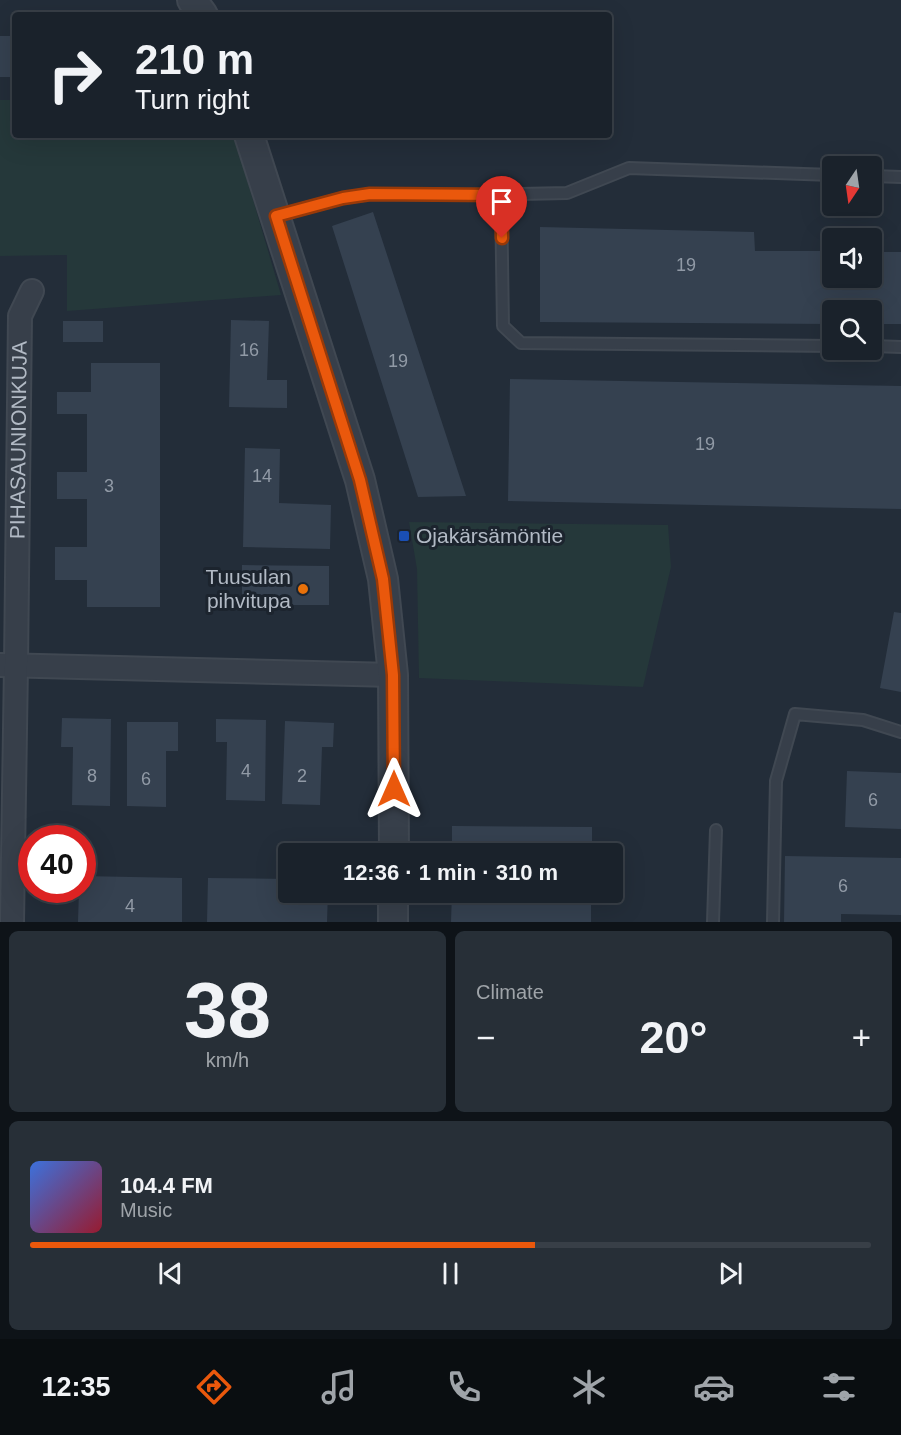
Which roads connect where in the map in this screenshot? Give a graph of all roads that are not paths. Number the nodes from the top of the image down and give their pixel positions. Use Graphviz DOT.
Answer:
graph roads {
  1 [pos="250,138"];
  2 [pos="822,175"];
  3 [pos="882,176"];
  4 [pos="901,177"];
  5 [pos="501,195"];
  6 [pos="276,216"];
  7 [pos="32,291"];
  8 [pos="822,346"];
  9 [pos="882,346"];
  10 [pos="901,347"];
  11 [pos="8,665"];
  12 [pos="393,675"];
  13 [pos="901,732"];
  14 [pos="716,830"];
  15 [pos="394,843"];
  16 [pos="393,903"];
  17 [pos="12,922"];
  18 [pos="393,922"];
  19 [pos="713,922"];
  20 [pos="773,922"];
  1 -- 6 [label="street"];
  2 -- 5 [label="lane"];
  3 -- 4 [label="lane"];
  5 -- 6 [label="lane"];
  5 -- 8 [label="lane"];
  6 -- 12 [label="street"];
  7 -- 11 [label="street, PIHASAUNIONKUJA"];
  9 -- 10 [label="lane"];
  11 -- 12 [label="street"];
  11 -- 17 [label="street, PIHASAUNIONKUJA"];
  12 -- 15 [label="street"];
  13 -- 20 [label="lane"];
  14 -- 19 [label="lane"];
  16 -- 18 [label="street"];
}
